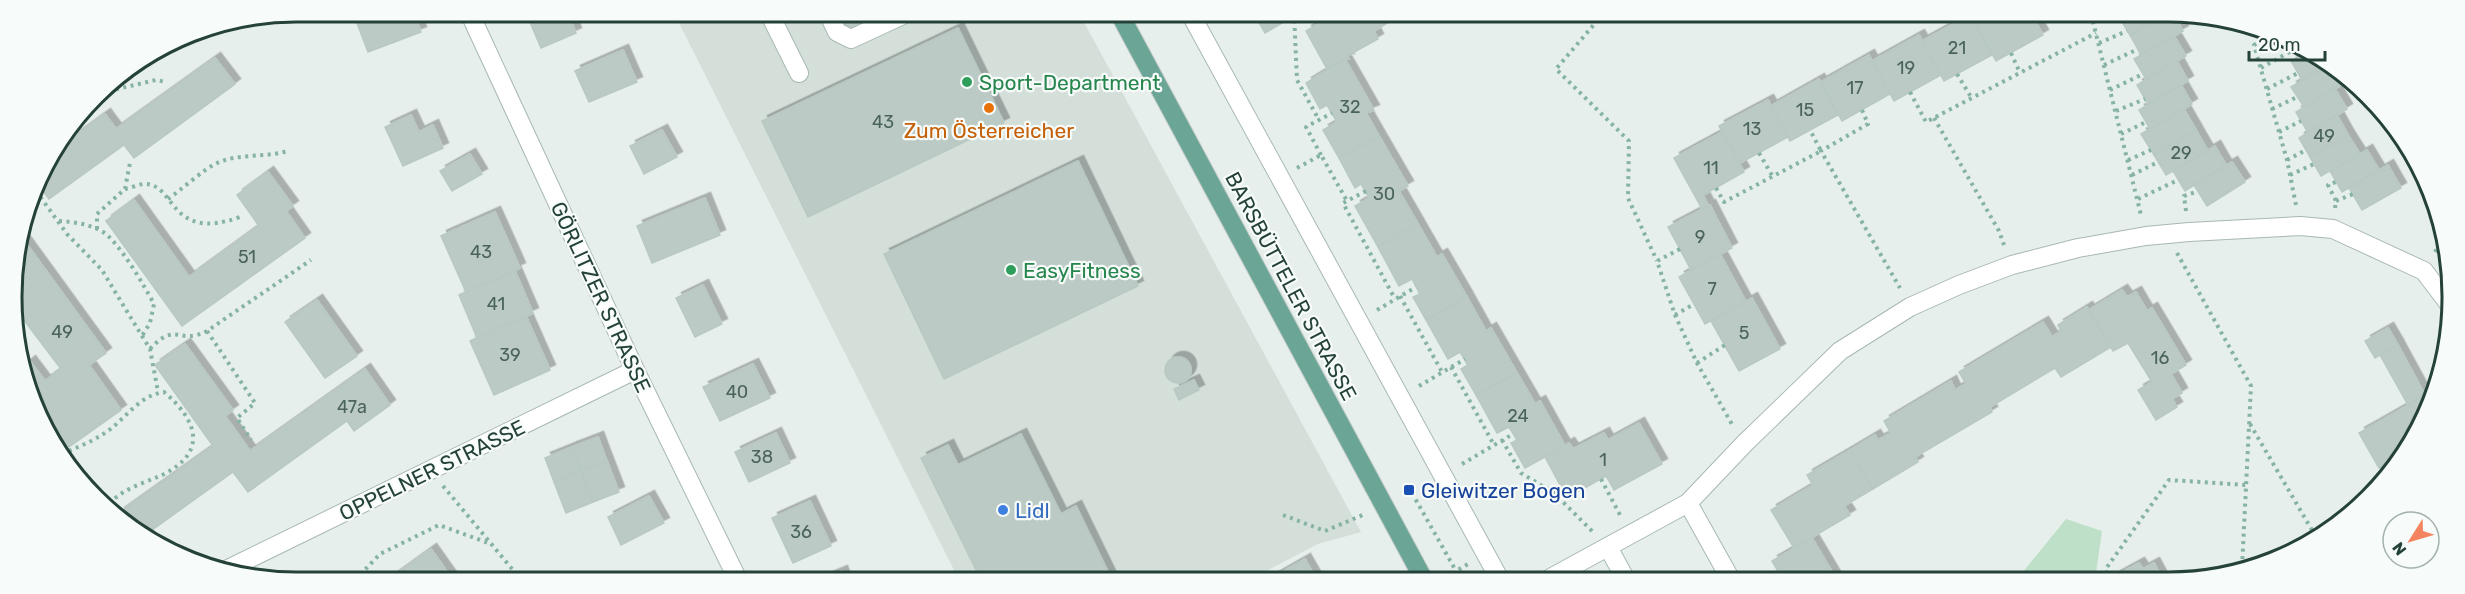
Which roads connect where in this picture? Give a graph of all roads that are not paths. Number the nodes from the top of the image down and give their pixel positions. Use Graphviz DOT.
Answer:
graph roads {
  1 [pos="474,22"];
  2 [pos="774,22"];
  3 [pos="832,22"];
  4 [pos="888,22"];
  5 [pos="1124,22"];
  6 [pos="1195,22"];
  7 [pos="799,73"];
  8 [pos="2442,295"];
  9 [pos="635,370"];
  10 [pos="1688,503"];
  11 [pos="1608,548"];
  12 [pos="237,565"];
  13 [pos="734,572"];
  14 [pos="1420,572"];
  15 [pos="1496,572"];
  16 [pos="1562,572"];
  17 [pos="1622,572"];
  18 [pos="1727,572"];
  1 -- 9 [label="street, GÖRLITZER STRASSE"];
  2 -- 7 [label="street"];
  3 -- 4 [label="street"];
  5 -- 14 [label="main road, BARSBÜTTELER STRASSE"];
  6 -- 15 [label="street"];
  8 -- 10 [label="street"];
  9 -- 12 [label="street, OPPELNER STRASSE"];
  9 -- 13 [label="street, GÖRLITZER STRASSE"];
  10 -- 11 [label="street"];
  10 -- 18 [label="street"];
  11 -- 16 [label="street"];
  11 -- 17 [label="street"];
}
